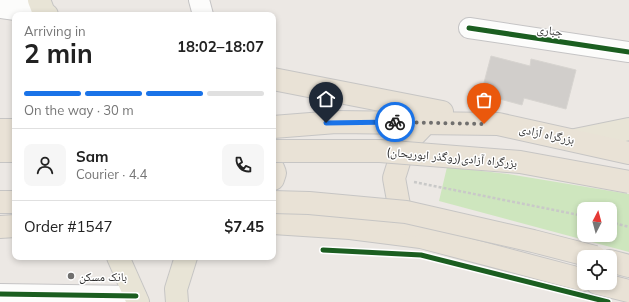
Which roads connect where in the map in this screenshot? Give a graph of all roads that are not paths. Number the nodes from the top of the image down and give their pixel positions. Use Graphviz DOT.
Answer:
graph roads {
  1 [pos="199,0"];
  2 [pos="0,7"];
  3 [pos="43,9"];
  4 [pos="202,12"];
  5 [pos="469,28"];
  6 [pos="629,52"];
  7 [pos="276,80"];
  8 [pos="427,122"];
  9 [pos="498,124"];
  10 [pos="276,126"];
  11 [pos="629,129"];
  12 [pos="0,130"];
  13 [pos="12,130"];
  14 [pos="575,140"];
  15 [pos="0,150"];
  16 [pos="12,151"];
  17 [pos="276,151"];
  18 [pos="629,152"];
  19 [pos="629,182"];
  20 [pos="0,202"];
  21 [pos="12,202"];
  22 [pos="276,202"];
  23 [pos="276,223"];
  24 [pos="12,226"];
  25 [pos="0,227"];
  26 [pos="421,237"];
  27 [pos="577,252"];
  28 [pos="119,260"];
  29 [pos="185,260"];
  30 [pos="617,263"];
  31 [pos="629,266"];
  32 [pos="577,278"];
  33 [pos="617,288"];
  34 [pos="629,291"];
  35 [pos="0,294"];
  36 [pos="137,299"];
  37 [pos="177,302"];
  1 -- 4 [label="street"];
  2 -- 3 [label="main road"];
  5 -- 6 [label="street, جباری"];
  7 -- 9 [label="highway"];
  8 -- 9 [label="highway, بزرگراه آزادی"];
  8 -- 10 [label="highway, بزرگراه آزادی"];
  8 -- 26 [label="highway"];
  9 -- 14 [label="highway, بزرگراه آزادی"];
  11 -- 14 [label="main road"];
  12 -- 13 [label="highway"];
  14 -- 18 [label="highway, بزرگراه آزادی"];
  15 -- 16 [label="highway"];
  17 -- 19 [label="highway, بزرگراه آزادی(روگذر ابوریحان), bridge"];
  20 -- 21 [label="highway"];
  22 -- 27 [label="highway, bridge"];
  23 -- 26 [label="highway"];
  24 -- 25 [label="highway"];
  26 -- 32 [label="highway"];
  28 -- 36 [label="main road"];
  29 -- 37 [label="main road"];
  30 -- 31 [label="highway"];
  33 -- 34 [label="highway"];
  35 -- 36 [label="street"];
}
